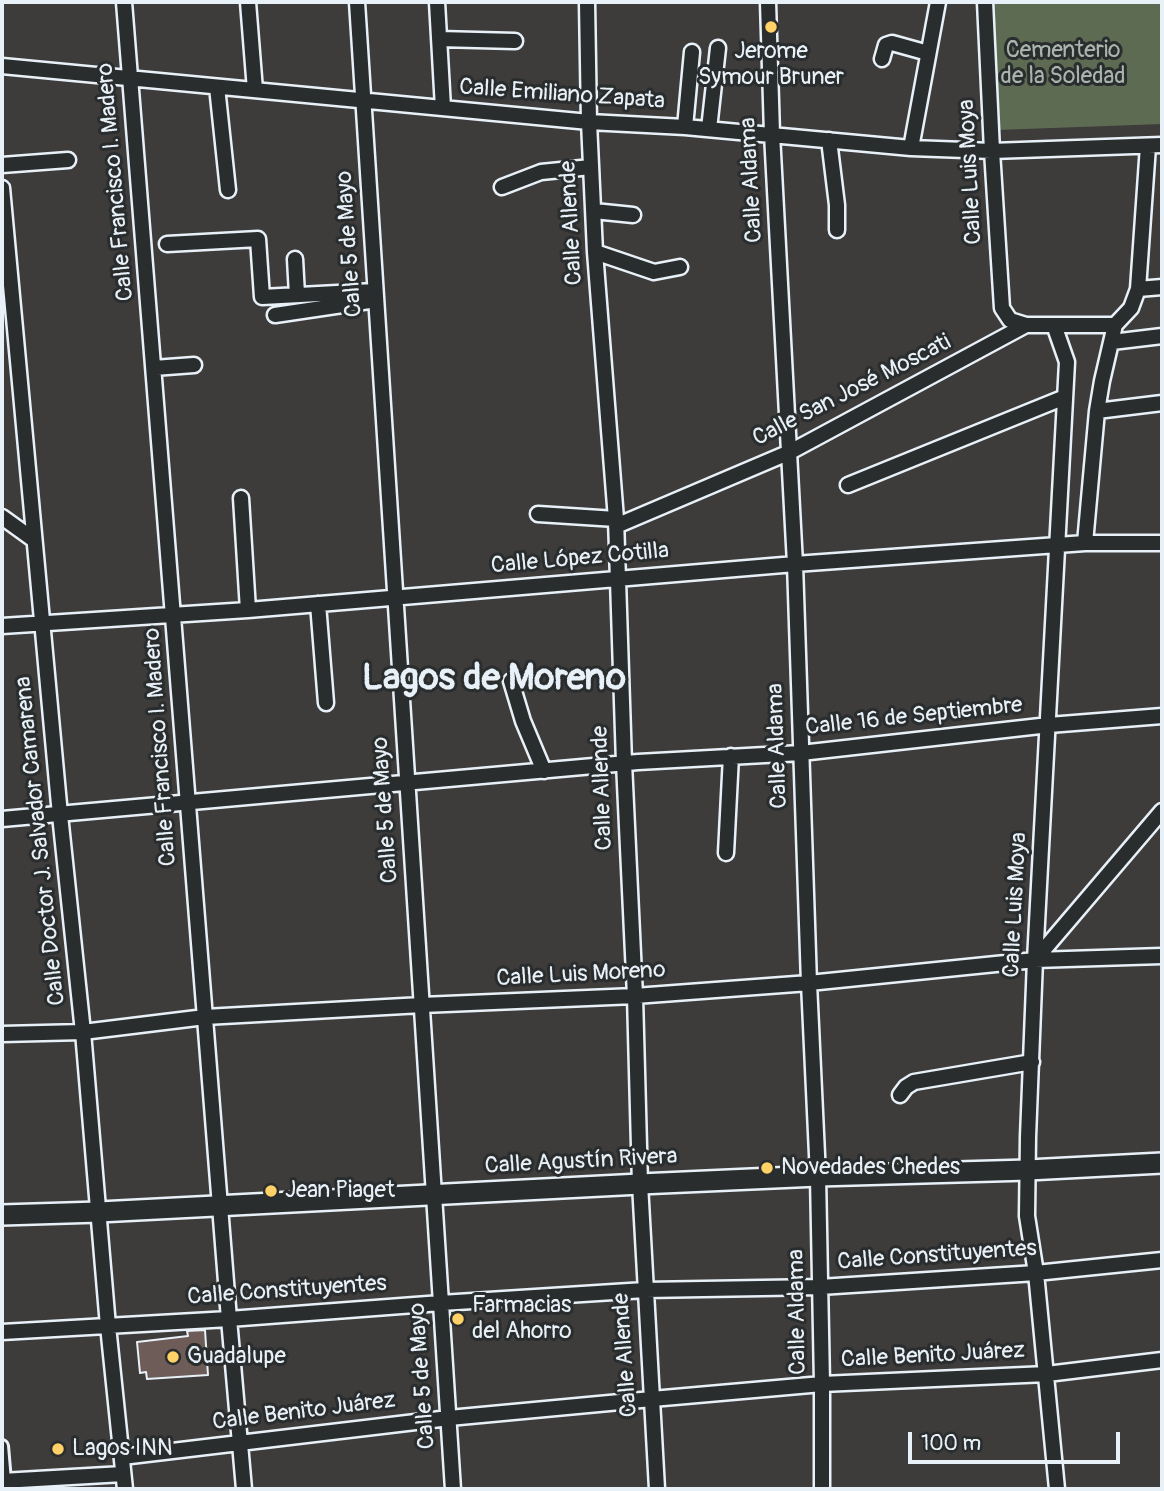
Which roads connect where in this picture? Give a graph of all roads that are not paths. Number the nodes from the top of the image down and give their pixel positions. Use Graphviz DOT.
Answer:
graph roads {
  1 [pos="124,2"];
  2 [pos="248,2"];
  3 [pos="357,2"];
  4 [pos="437,2"];
  5 [pos="587,2"];
  6 [pos="768,2"];
  7 [pos="938,2"];
  8 [pos="985,2"];
  9 [pos="439,40"];
  10 [pos="516,41"];
  11 [pos="718,48"];
  12 [pos="692,52"];
  13 [pos="928,53"];
  14 [pos="882,59"];
  15 [pos="2,66"];
  16 [pos="131,79"];
  17 [pos="217,87"];
  18 [pos="255,90"];
  19 [pos="363,101"];
  20 [pos="443,108"];
  21 [pos="589,122"];
  22 [pos="685,127"];
  23 [pos="709,129"];
  24 [pos="772,134"];
  25 [pos="829,140"];
  26 [pos="1155,146"];
  27 [pos="911,148"];
  28 [pos="992,151"];
  29 [pos="68,160"];
  30 [pos="2,165"];
  31 [pos="591,167"];
  32 [pos="502,187"];
  33 [pos="2,188"];
  34 [pos="228,190"];
  35 [pos="593,211"];
  36 [pos="633,215"];
  37 [pos="837,230"];
  38 [pos="167,244"];
  39 [pos="596,252"];
  40 [pos="295,259"];
  41 [pos="680,267"];
  42 [pos="1162,287"];
  43 [pos="1138,289"];
  44 [pos="297,295"];
  45 [pos="376,295"];
  46 [pos="275,315"];
  47 [pos="1026,325"];
  48 [pos="1054,325"];
  49 [pos="1115,325"];
  50 [pos="1162,336"];
  51 [pos="1112,342"];
  52 [pos="194,365"];
  53 [pos="153,368"];
  54 [pos="1065,397"];
  55 [pos="1162,402"];
  56 [pos="1097,411"];
  57 [pos="790,452"];
  58 [pos="848,485"];
  59 [pos="241,498"];
  60 [pos="538,514"];
  61 [pos="2,517"];
  62 [pos="616,522"];
  63 [pos="34,540"];
  64 [pos="1085,543"];
  65 [pos="1162,543"];
  66 [pos="1057,546"];
  67 [pos="796,564"];
  68 [pos="618,579"];
  69 [pos="395,598"];
  70 [pos="318,604"];
  71 [pos="248,610"];
  72 [pos="174,615"];
  73 [pos="43,624"];
  74 [pos="2,626"];
  75 [pos="511,681"];
  76 [pos="326,703"];
  77 [pos="1162,716"];
  78 [pos="1049,725"];
  79 [pos="801,752"];
  80 [pos="731,756"];
  81 [pos="624,763"];
  82 [pos="544,771"];
  83 [pos="407,783"];
  84 [pos="188,802"];
  85 [pos="1162,811"];
  86 [pos="60,815"];
  87 [pos="2,819"];
  88 [pos="726,852"];
  89 [pos="1162,956"];
  90 [pos="1035,960"];
  91 [pos="809,983"];
  92 [pos="635,996"];
  93 [pos="422,1005"];
  94 [pos="205,1017"];
  95 [pos="83,1032"];
  96 [pos="2,1034"];
  97 [pos="1032,1062"];
  98 [pos="900,1096"];
  99 [pos="1162,1163"];
  100 [pos="1028,1170"];
  101 [pos="818,1176"];
  102 [pos="639,1184"];
  103 [pos="434,1194"];
  104 [pos="220,1205"];
  105 [pos="99,1212"];
  106 [pos="2,1215"];
  107 [pos="1162,1260"];
  108 [pos="1036,1273"];
  109 [pos="820,1287"];
  110 [pos="645,1290"];
  111 [pos="441,1303"];
  112 [pos="229,1319"];
  113 [pos="108,1326"];
  114 [pos="2,1332"];
  115 [pos="1162,1360"];
  116 [pos="1047,1374"];
  117 [pos="822,1384"];
  118 [pos="652,1399"];
  119 [pos="449,1418"];
  120 [pos="239,1442"];
  121 [pos="2,1446"];
  122 [pos="122,1457"];
  123 [pos="3,1481"];
  124 [pos="124,1482"];
  125 [pos="244,1489"];
  126 [pos="453,1489"];
  127 [pos="656,1489"];
  128 [pos="822,1489"];
  129 [pos="1057,1489"];
  1 -- 16 [label="street, Calle Francisco I. Madero"];
  2 -- 18 [label="street"];
  3 -- 19 [label="street, Calle 5 de Mayo"];
  4 -- 9 [label="street"];
  5 -- 21 [label="street, Calle Allende"];
  6 -- 24 [label="street, Calle Aldama"];
  7 -- 13 [label="street"];
  8 -- 28 [label="street, Calle Luis Moya"];
  9 -- 10 [label="street"];
  9 -- 20 [label="street"];
  11 -- 23 [label="street"];
  12 -- 22 [label="street"];
  13 -- 14 [label="street"];
  13 -- 27 [label="street"];
  15 -- 16 [label="street, Calle Emiliano Zapata"];
  16 -- 17 [label="street, Calle Emiliano Zapata"];
  16 -- 53 [label="street, Calle Francisco I. Madero"];
  17 -- 18 [label="street, Calle Emiliano Zapata"];
  17 -- 34 [label="street"];
  18 -- 19 [label="street, Calle Emiliano Zapata"];
  19 -- 20 [label="street, Calle Emiliano Zapata"];
  19 -- 45 [label="street, Calle 5 de Mayo"];
  20 -- 21 [label="street, Calle Emiliano Zapata"];
  21 -- 22 [label="street, Calle Emiliano Zapata"];
  21 -- 31 [label="street, Calle Allende"];
  22 -- 23 [label="street, Calle Emiliano Zapata"];
  23 -- 24 [label="street, Calle Emiliano Zapata"];
  24 -- 25 [label="street, Calle Emiliano Zapata"];
  24 -- 57 [label="street, Calle Aldama"];
  25 -- 27 [label="street, Calle Emiliano Zapata"];
  25 -- 37 [label="street"];
  26 -- 28 [label="street, Calle Emiliano Zapata"];
  26 -- 43 [label="street"];
  27 -- 28 [label="street, Calle Emiliano Zapata"];
  28 -- 47 [label="street, Calle Luis Moya"];
  29 -- 30 [label="street"];
  31 -- 32 [label="street"];
  31 -- 35 [label="street, Calle Allende"];
  33 -- 63 [label="street, Calle Doctor J. Salvador Camarena"];
  35 -- 36 [label="street"];
  35 -- 39 [label="street, Calle Allende"];
  38 -- 44 [label="street"];
  39 -- 41 [label="street"];
  39 -- 62 [label="street, Calle Allende"];
  40 -- 44 [label="street"];
  42 -- 43 [label="street"];
  43 -- 49 [label="street"];
  44 -- 45 [label="street"];
  45 -- 46 [label="street"];
  45 -- 69 [label="street, Calle 5 de Mayo"];
  47 -- 48 [label="street, Calle San José Moscati"];
  47 -- 57 [label="street, Calle San José Moscati"];
  48 -- 49 [label="street, Calle San José Moscati"];
  48 -- 54 [label="street, Calle Luis Moya"];
  49 -- 51 [label="street"];
  50 -- 51 [label="street"];
  51 -- 56 [label="street"];
  52 -- 53 [label="street"];
  53 -- 72 [label="street, Calle Francisco I. Madero"];
  54 -- 58 [label="street"];
  54 -- 66 [label="street, Calle Luis Moya"];
  55 -- 56 [label="street"];
  56 -- 64 [label="street"];
  57 -- 62 [label="street, Calle San José Moscati"];
  57 -- 67 [label="street, Calle Aldama"];
  59 -- 71 [label="street"];
  60 -- 62 [label="street"];
  61 -- 63 [label="street"];
  62 -- 68 [label="street, Calle Allende"];
  63 -- 73 [label="street, Calle Doctor J. Salvador Camarena"];
  64 -- 65 [label="street, Calle López Cotilla"];
  64 -- 66 [label="street, Calle López Cotilla"];
  66 -- 67 [label="street, Calle López Cotilla"];
  66 -- 78 [label="street, Calle Luis Moya"];
  67 -- 68 [label="street, Calle López Cotilla"];
  67 -- 79 [label="street, Calle Aldama"];
  68 -- 69 [label="street, Calle López Cotilla"];
  68 -- 81 [label="street, Calle Allende"];
  69 -- 70 [label="street, Calle López Cotilla"];
  69 -- 83 [label="street, Calle 5 de Mayo"];
  70 -- 71 [label="street, Calle López Cotilla"];
  70 -- 76 [label="street"];
  71 -- 72 [label="street, Calle López Cotilla"];
  72 -- 73 [label="street, Calle López Cotilla"];
  72 -- 84 [label="street, Calle Francisco I. Madero"];
  73 -- 74 [label="street, Calle López Cotilla"];
  73 -- 86 [label="street, Calle Doctor J. Salvador Camarena"];
  75 -- 82 [label="street"];
  77 -- 78 [label="street, Calle 16 de Septiembre"];
  78 -- 79 [label="street, Calle 16 de Septiembre"];
  78 -- 90 [label="street, Calle Luis Moya"];
  79 -- 80 [label="street, Calle 16 de Septiembre"];
  79 -- 91 [label="street, Calle Aldama"];
  80 -- 81 [label="street, Calle 16 de Septiembre"];
  80 -- 88 [label="street"];
  81 -- 82 [label="street, Calle 16 de Septiembre"];
  81 -- 92 [label="street, Calle Allende"];
  82 -- 83 [label="street, Calle 16 de Septiembre"];
  83 -- 84 [label="street, Calle 16 de Septiembre"];
  83 -- 93 [label="street, Calle 5 de Mayo"];
  84 -- 86 [label="street, Calle 16 de Septiembre"];
  84 -- 94 [label="street, Calle Francisco I. Madero"];
  85 -- 90 [label="street"];
  86 -- 87 [label="street, Calle 16 de Septiembre"];
  86 -- 95 [label="street, Calle Doctor J. Salvador Camarena"];
  89 -- 90 [label="street, Calle Luis Moreno"];
  90 -- 91 [label="street, Calle Luis Moreno"];
  90 -- 97 [label="street, Calle Luis Moya"];
  91 -- 92 [label="street, Calle Luis Moreno"];
  91 -- 101 [label="street, Calle Aldama"];
  92 -- 93 [label="street, Calle Luis Moreno"];
  92 -- 102 [label="street, Calle Allende"];
  93 -- 94 [label="street, Calle Luis Moreno"];
  93 -- 103 [label="street, Calle 5 de Mayo"];
  94 -- 95 [label="street, Calle Luis Moreno"];
  94 -- 104 [label="street, Calle Francisco I. Madero"];
  95 -- 96 [label="street, Calle Luis Moreno"];
  95 -- 105 [label="street, Calle Doctor J. Salvador Camarena"];
  97 -- 98 [label="street"];
  97 -- 100 [label="street, Calle Luis Moya"];
  99 -- 100 [label="main road, Calle Agustín Rivera"];
  100 -- 101 [label="main road, Calle Agustín Rivera"];
  100 -- 108 [label="street, Calle Luis Moya"];
  101 -- 102 [label="main road, Calle Agustín Rivera"];
  101 -- 109 [label="street, Calle Aldama"];
  102 -- 103 [label="main road, Calle Agustín Rivera"];
  102 -- 110 [label="street, Calle Allende"];
  103 -- 104 [label="main road, Calle Agustín Rivera"];
  103 -- 111 [label="street, Calle 5 de Mayo"];
  104 -- 105 [label="main road, Calle Agustín Rivera"];
  104 -- 112 [label="street, Calle Francisco I. Madero"];
  105 -- 106 [label="main road, Calle Agustín Rivera"];
  105 -- 113 [label="street, Calle Doctor J. Salvador Camarena"];
  107 -- 108 [label="street, Calle Constituyentes"];
  108 -- 109 [label="street, Calle Constituyentes"];
  108 -- 116 [label="street, Calle Luis Moya"];
  109 -- 110 [label="street, Calle Constituyentes"];
  109 -- 117 [label="street, Calle Aldama"];
  110 -- 111 [label="street, Calle Constituyentes"];
  110 -- 118 [label="street, Calle Allende"];
  111 -- 112 [label="street, Calle Constituyentes"];
  111 -- 119 [label="street, Calle 5 de Mayo"];
  112 -- 113 [label="street, Calle Constituyentes"];
  112 -- 120 [label="street, Calle Francisco I. Madero"];
  113 -- 114 [label="street, Calle Constituyentes"];
  113 -- 122 [label="street, Calle Doctor J. Salvador Camarena"];
  115 -- 116 [label="street, Calle Benito Juárez"];
  116 -- 117 [label="street, Calle Benito Juárez"];
  116 -- 129 [label="street, Calle Luis Moya"];
  117 -- 118 [label="street, Calle Benito Juárez"];
  117 -- 128 [label="street, Calle Aldama"];
  118 -- 119 [label="street, Calle Benito Juárez"];
  118 -- 127 [label="street, Calle Allende"];
  119 -- 120 [label="street, Calle Benito Juárez"];
  119 -- 126 [label="street, Calle 5 de Mayo"];
  120 -- 122 [label="street, Calle Benito Juárez"];
  120 -- 125 [label="street, Calle Francisco I. Madero"];
  121 -- 123 [label="street"];
  122 -- 124 [label="street, Calle Doctor J. Salvador Camarena"];
  123 -- 124 [label="street"];
}
